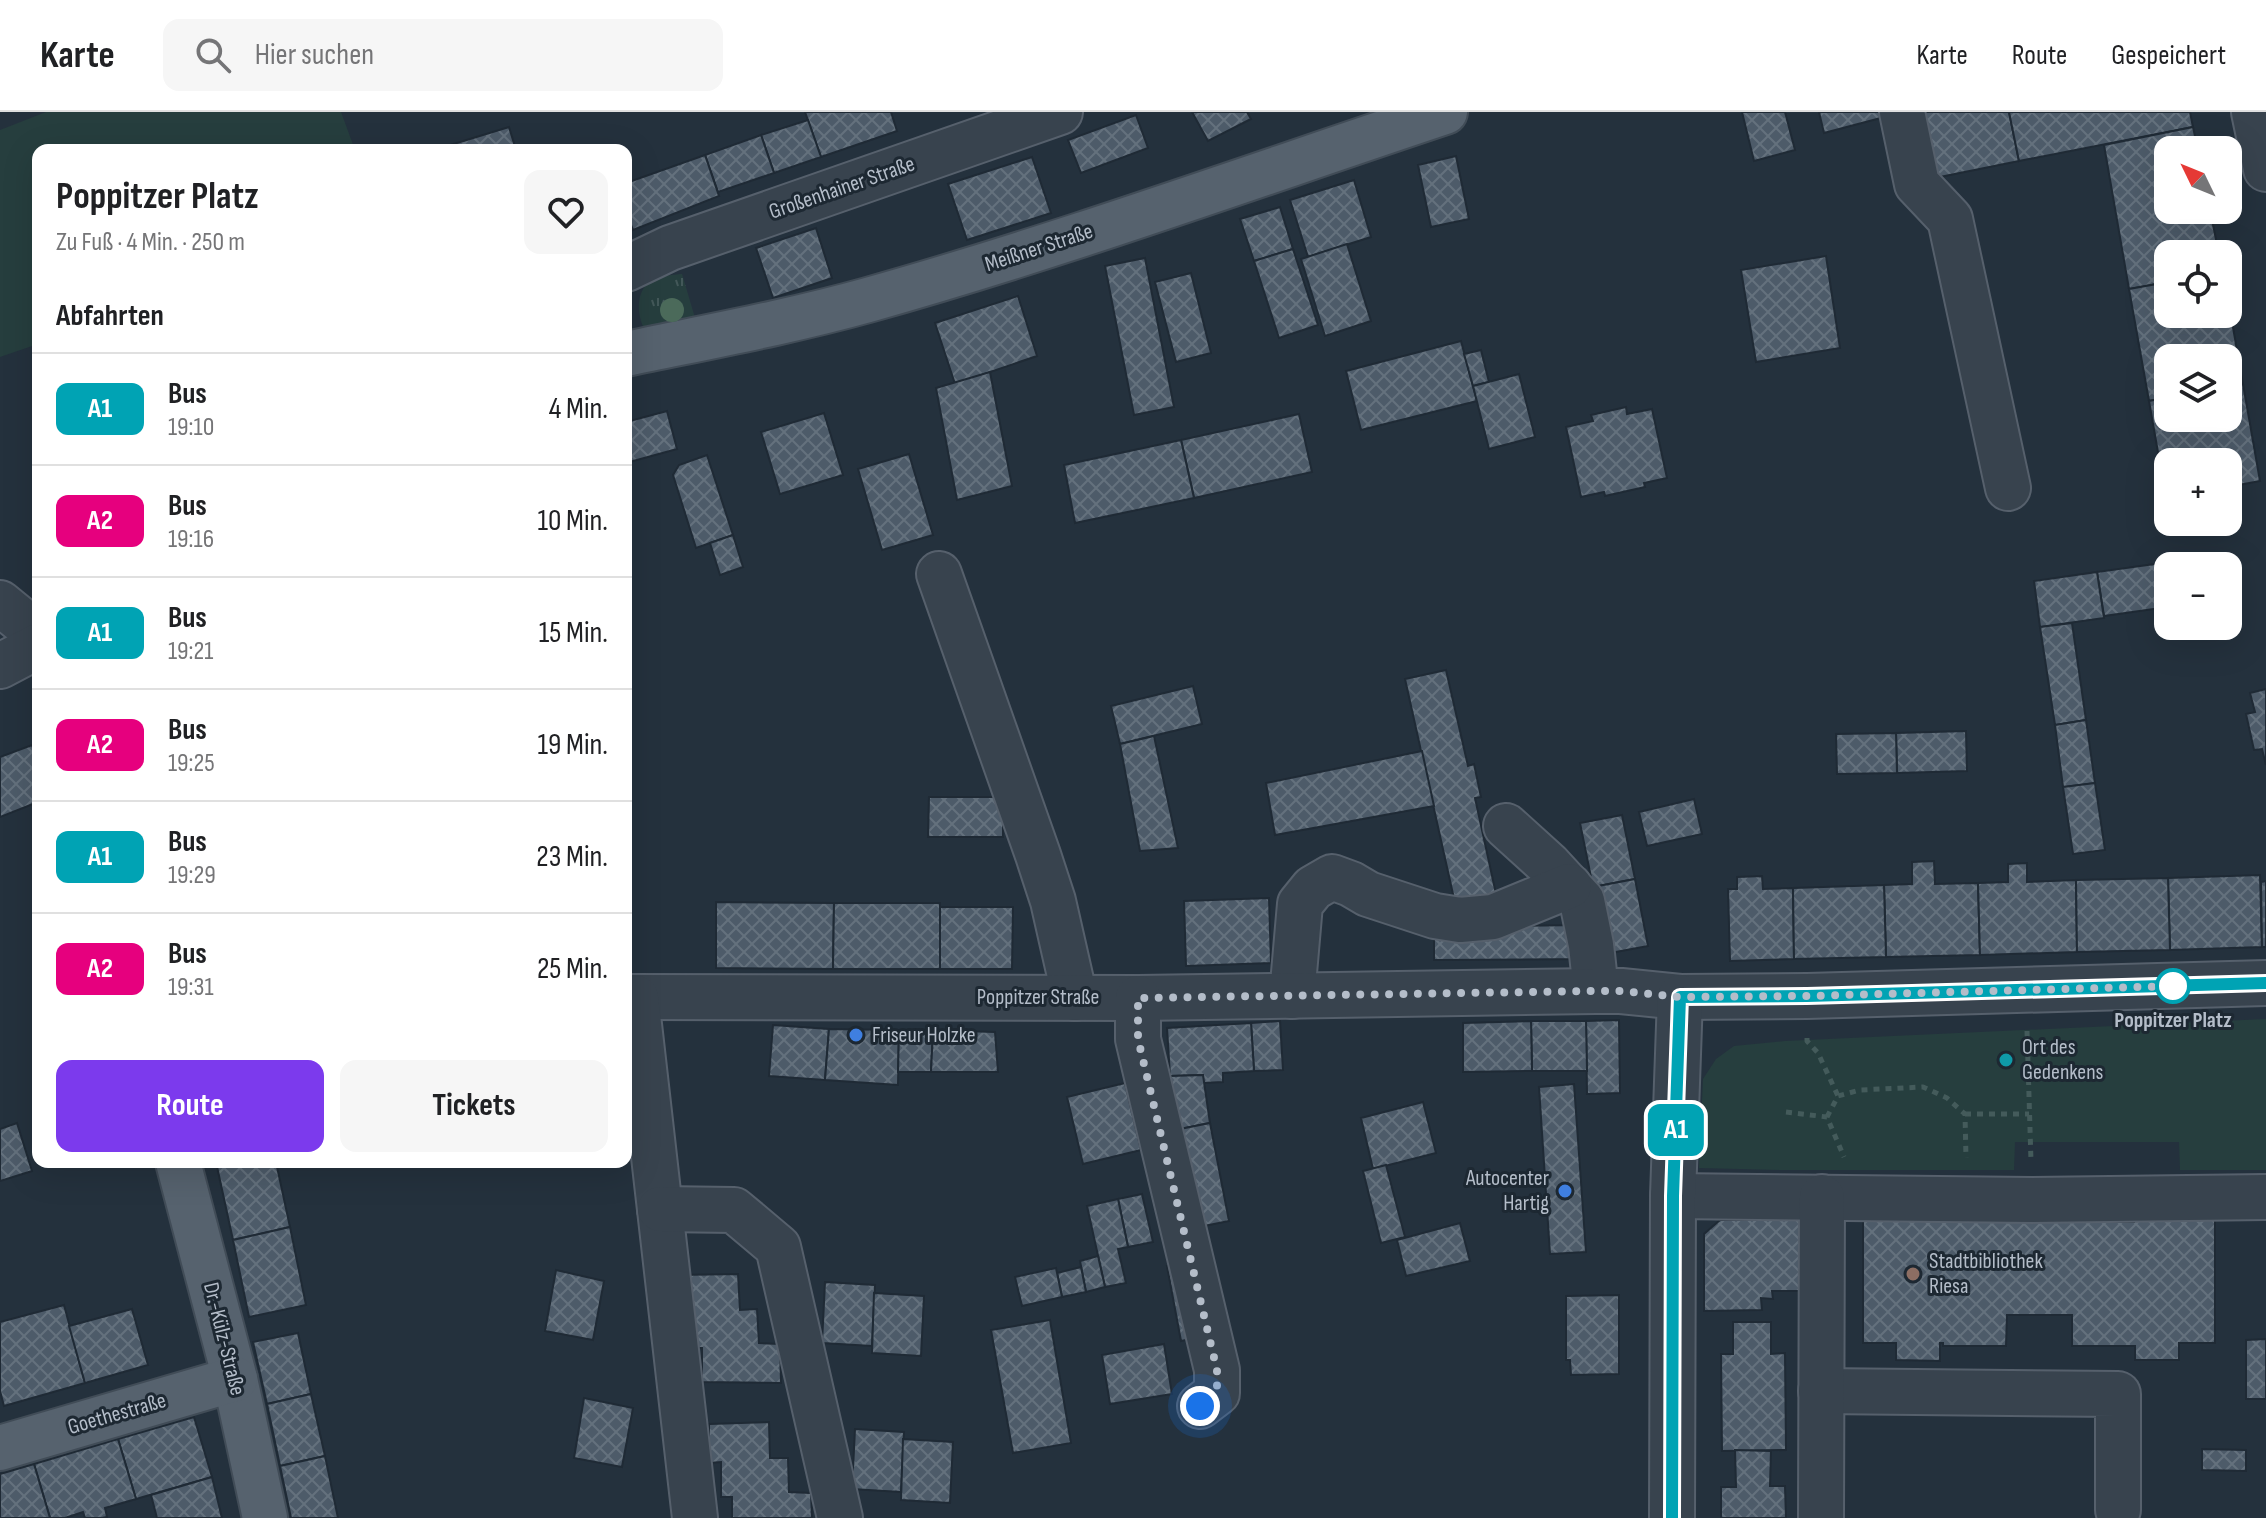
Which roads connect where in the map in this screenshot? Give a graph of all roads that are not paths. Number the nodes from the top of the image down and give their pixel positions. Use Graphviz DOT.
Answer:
graph roads {
  1 [pos="1060,112"];
  2 [pos="1445,112"];
  3 [pos="1902,112"];
  4 [pos="2254,112"];
  5 [pos="2266,169"];
  6 [pos="632,266"];
  7 [pos="632,353"];
  8 [pos="2008,488"];
  9 [pos="939,574"];
  10 [pos="0,603"];
  11 [pos="32,629"];
  12 [pos="32,649"];
  13 [pos="0,666"];
  14 [pos="1506,826"];
  15 [pos="1569,886"];
  16 [pos="2266,983"];
  17 [pos="1596,991"];
  18 [pos="1292,996"];
  19 [pos="632,997"];
  20 [pos="1680,997"];
  21 [pos="1075,998"];
  22 [pos="1138,998"];
  23 [pos="632,1004"];
  24 [pos="180,1168"];
  25 [pos="1673,1196"];
  26 [pos="1835,1197"];
  27 [pos="2266,1197"];
  28 [pos="660,1209"];
  29 [pos="235,1379"];
  30 [pos="1821,1391"];
  31 [pos="1200,1406"];
  32 [pos="0,1448"];
  33 [pos="2118,1510"];
  34 [pos="265,1518"];
  35 [pos="695,1518"];
  36 [pos="840,1518"];
  37 [pos="1672,1518"];
  38 [pos="1821,1518"];
  1 -- 6 [label="street, Großenhainer Straße"];
  2 -- 7 [label="main road, Meißner Straße"];
  3 -- 8 [label="street"];
  4 -- 5 [label="street"];
  9 -- 21 [label="street"];
  10 -- 11 [label="street"];
  12 -- 13 [label="street"];
  14 -- 15 [label="street"];
  15 -- 17 [label="street"];
  15 -- 18 [label="street"];
  16 -- 20 [label="street, Poppitzer Straße"];
  17 -- 18 [label="street, Poppitzer Straße"];
  17 -- 20 [label="street, Poppitzer Straße"];
  18 -- 22 [label="street, Poppitzer Straße"];
  19 -- 21 [label="street, Poppitzer Straße"];
  20 -- 25 [label="street"];
  21 -- 22 [label="street, Poppitzer Straße"];
  22 -- 31 [label="street"];
  23 -- 28 [label="street"];
  24 -- 29 [label="main road, Dr.-Külz-Straße"];
  25 -- 26 [label="street"];
  25 -- 37 [label="street"];
  26 -- 27 [label="street"];
  26 -- 30 [label="street"];
  28 -- 35 [label="street"];
  28 -- 36 [label="street"];
  29 -- 32 [label="main road, Goethestraße"];
  29 -- 34 [label="main road, Dr.-Külz-Straße"];
  30 -- 33 [label="street"];
  30 -- 38 [label="street"];
}
